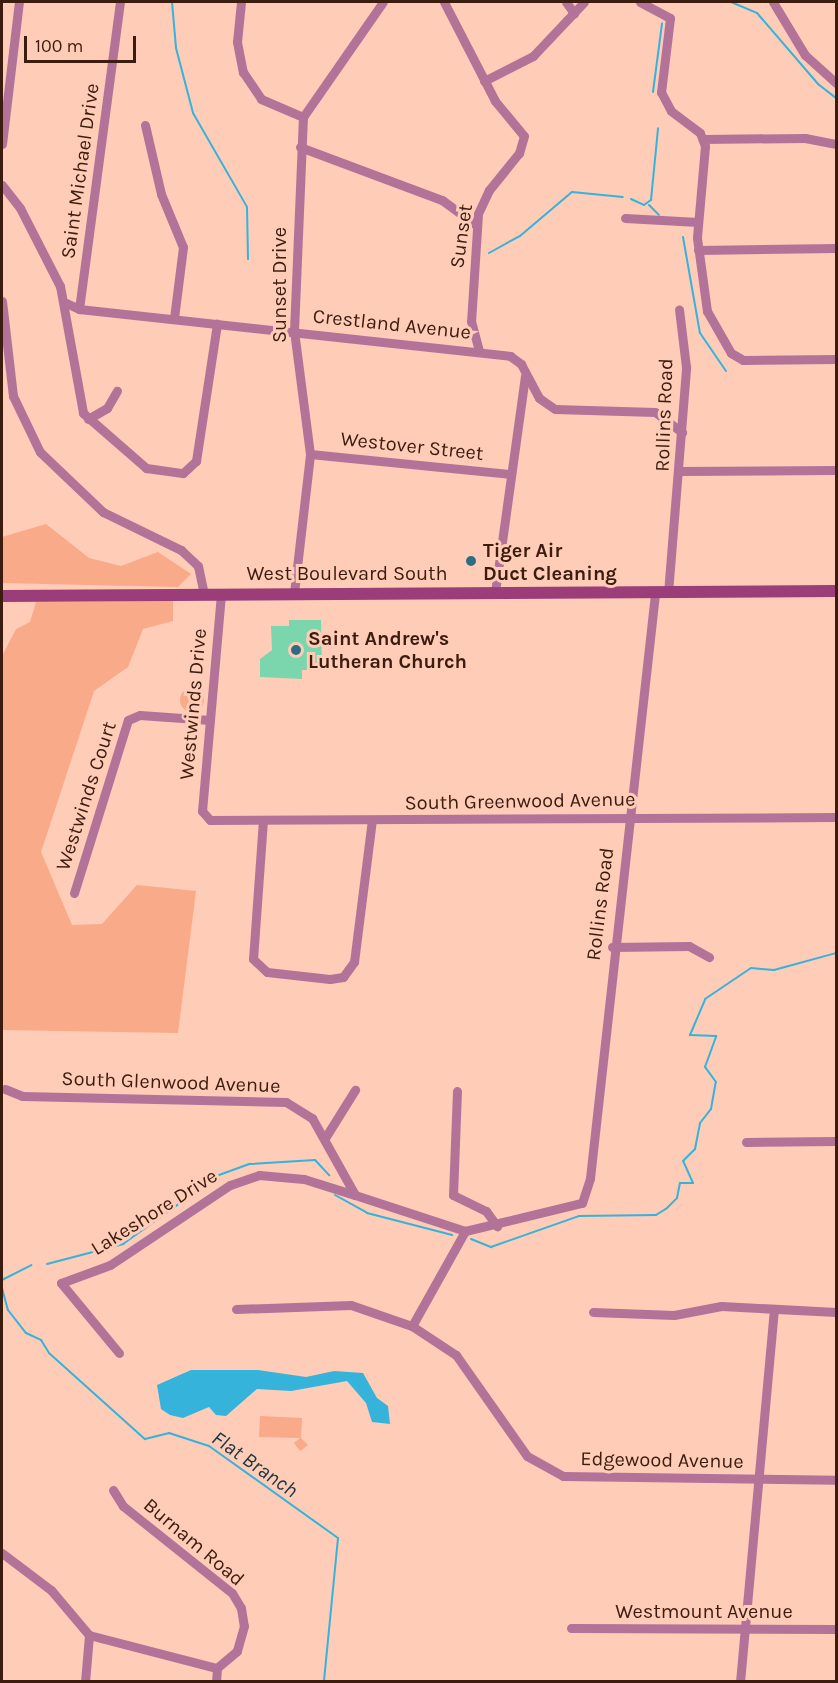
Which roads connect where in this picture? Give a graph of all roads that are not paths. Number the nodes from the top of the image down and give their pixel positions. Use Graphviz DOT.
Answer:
graph roads {
  1 [pos="19,2"];
  2 [pos="120,2"];
  3 [pos="241,2"];
  4 [pos="383,2"];
  5 [pos="444,2"];
  6 [pos="566,2"];
  7 [pos="584,2"];
  8 [pos="640,2"];
  9 [pos="773,2"];
  10 [pos="574,13"];
  11 [pos="484,81"];
  12 [pos="837,83"];
  13 [pos="303,117"];
  14 [pos="145,125"];
  15 [pos="703,139"];
  16 [pos="2,144"];
  17 [pos="837,144"];
  18 [pos="300,147"];
  19 [pos="2,185"];
  20 [pos="625,218"];
  21 [pos="698,222"];
  22 [pos="476,225"];
  23 [pos="837,248"];
  24 [pos="698,250"];
  25 [pos="2,301"];
  26 [pos="64,303"];
  27 [pos="79,309"];
  28 [pos="679,309"];
  29 [pos="174,318"];
  30 [pos="217,324"];
  31 [pos="294,331"];
  32 [pos="480,351"];
  33 [pos="837,359"];
  34 [pos="525,376"];
  35 [pos="117,391"];
  36 [pos="88,419"];
  37 [pos="682,432"];
  38 [pos="310,454"];
  39 [pos="837,470"];
  40 [pos="680,471"];
  41 [pos="509,474"];
  42 [pos="837,591"];
  43 [pos="495,592"];
  44 [pos="294,593"];
  45 [pos="668,593"];
  46 [pos="204,594"];
  47 [pos="221,594"];
  48 [pos="655,594"];
  49 [pos="2,596"];
  50 [pos="210,720"];
  51 [pos="204,817"];
  52 [pos="837,817"];
  53 [pos="628,818"];
  54 [pos="263,820"];
  55 [pos="372,820"];
  56 [pos="74,893"];
  57 [pos="612,947"];
  58 [pos="709,957"];
  59 [pos="5,1089"];
  60 [pos="355,1090"];
  61 [pos="457,1091"];
  62 [pos="325,1138"];
  63 [pos="837,1141"];
  64 [pos="746,1142"];
  65 [pos="355,1195"];
  66 [pos="497,1226"];
  67 [pos="465,1231"];
  68 [pos="236,1309"];
  69 [pos="774,1311"];
  70 [pos="593,1312"];
  71 [pos="837,1312"];
  72 [pos="412,1326"];
  73 [pos="119,1353"];
  74 [pos="760,1479"];
  75 [pos="837,1480"];
  76 [pos="112,1490"];
  77 [pos="2,1553"];
  78 [pos="571,1628"];
  79 [pos="746,1629"];
  80 [pos="837,1629"];
  81 [pos="89,1635"];
  82 [pos="217,1668"];
  83 [pos="85,1682"];
  84 [pos="216,1682"];
  85 [pos="740,1682"];
  1 -- 16 [label="street"];
  2 -- 27 [label="street, Saint Michael Drive"];
  3 -- 13 [label="street"];
  4 -- 13 [label="street, Sunset Drive"];
  5 -- 11 [label="street"];
  6 -- 10 [label="street"];
  7 -- 10 [label="street"];
  8 -- 15 [label="street"];
  9 -- 12 [label="street"];
  10 -- 11 [label="street"];
  11 -- 22 [label="street, Sunset"];
  13 -- 18 [label="street, Sunset Drive"];
  14 -- 29 [label="street"];
  15 -- 17 [label="street"];
  15 -- 21 [label="street"];
  18 -- 22 [label="street"];
  18 -- 31 [label="street, Sunset Drive"];
  19 -- 26 [label="street"];
  20 -- 21 [label="street"];
  21 -- 24 [label="street"];
  22 -- 32 [label="street, Sunset"];
  23 -- 24 [label="street"];
  24 -- 33 [label="street"];
  25 -- 46 [label="street"];
  26 -- 27 [label="street, Crestland Avenue"];
  26 -- 36 [label="street"];
  27 -- 29 [label="street, Crestland Avenue"];
  28 -- 37 [label="street, Rollins Road"];
  29 -- 30 [label="street, Crestland Avenue"];
  30 -- 31 [label="street, Crestland Avenue"];
  30 -- 36 [label="street"];
  31 -- 32 [label="street, Crestland Avenue"];
  31 -- 38 [label="street, Sunset Drive"];
  32 -- 34 [label="street, Crestland Avenue"];
  34 -- 37 [label="street, Crestland Avenue"];
  34 -- 41 [label="street"];
  35 -- 36 [label="street"];
  37 -- 40 [label="street, Rollins Road"];
  38 -- 41 [label="street, Westover Street"];
  38 -- 44 [label="street, Sunset Drive"];
  39 -- 40 [label="street"];
  40 -- 45 [label="street, Rollins Road"];
  41 -- 43 [label="street"];
  42 -- 45 [label="main road, West Boulevard South"];
  43 -- 44 [label="main road, West Boulevard South"];
  43 -- 48 [label="main road, West Boulevard South"];
  44 -- 47 [label="main road, West Boulevard South"];
  45 -- 48 [label="main road, West Boulevard South"];
  46 -- 47 [label="main road, West Boulevard South"];
  46 -- 49 [label="main road, West Boulevard South"];
  47 -- 50 [label="street, Westwinds Drive"];
  48 -- 53 [label="street, Rollins Road"];
  50 -- 51 [label="street, Westwinds Drive"];
  50 -- 56 [label="street, Westwinds Court"];
  51 -- 54 [label="street, South Greenwood Avenue"];
  52 -- 53 [label="street, South Greenwood Avenue"];
  53 -- 55 [label="street, South Greenwood Avenue"];
  53 -- 57 [label="street, Rollins Road"];
  54 -- 55 [label="street, South Greenwood Avenue"];
  54 -- 55 [label="street"];
  57 -- 58 [label="street"];
  57 -- 66 [label="street, Rollins Road"];
  59 -- 62 [label="street, South Glenwood Avenue"];
  60 -- 62 [label="street"];
  61 -- 66 [label="street"];
  62 -- 65 [label="street, South Glenwood Avenue"];
  63 -- 64 [label="street"];
  65 -- 67 [label="street"];
  65 -- 73 [label="street, Lakeshore Drive"];
  66 -- 67 [label="street"];
  67 -- 72 [label="street"];
  68 -- 72 [label="street, Edgewood Avenue"];
  69 -- 70 [label="street"];
  69 -- 71 [label="street"];
  69 -- 74 [label="street"];
  72 -- 74 [label="street, Edgewood Avenue"];
  74 -- 75 [label="street, Edgewood Avenue"];
  74 -- 79 [label="street"];
  76 -- 82 [label="street, Burnam Road"];
  77 -- 81 [label="street"];
  78 -- 79 [label="street, Westmount Avenue"];
  79 -- 80 [label="street, Westmount Avenue"];
  79 -- 85 [label="street"];
  81 -- 82 [label="street"];
  81 -- 83 [label="street"];
  82 -- 84 [label="street"];
}
